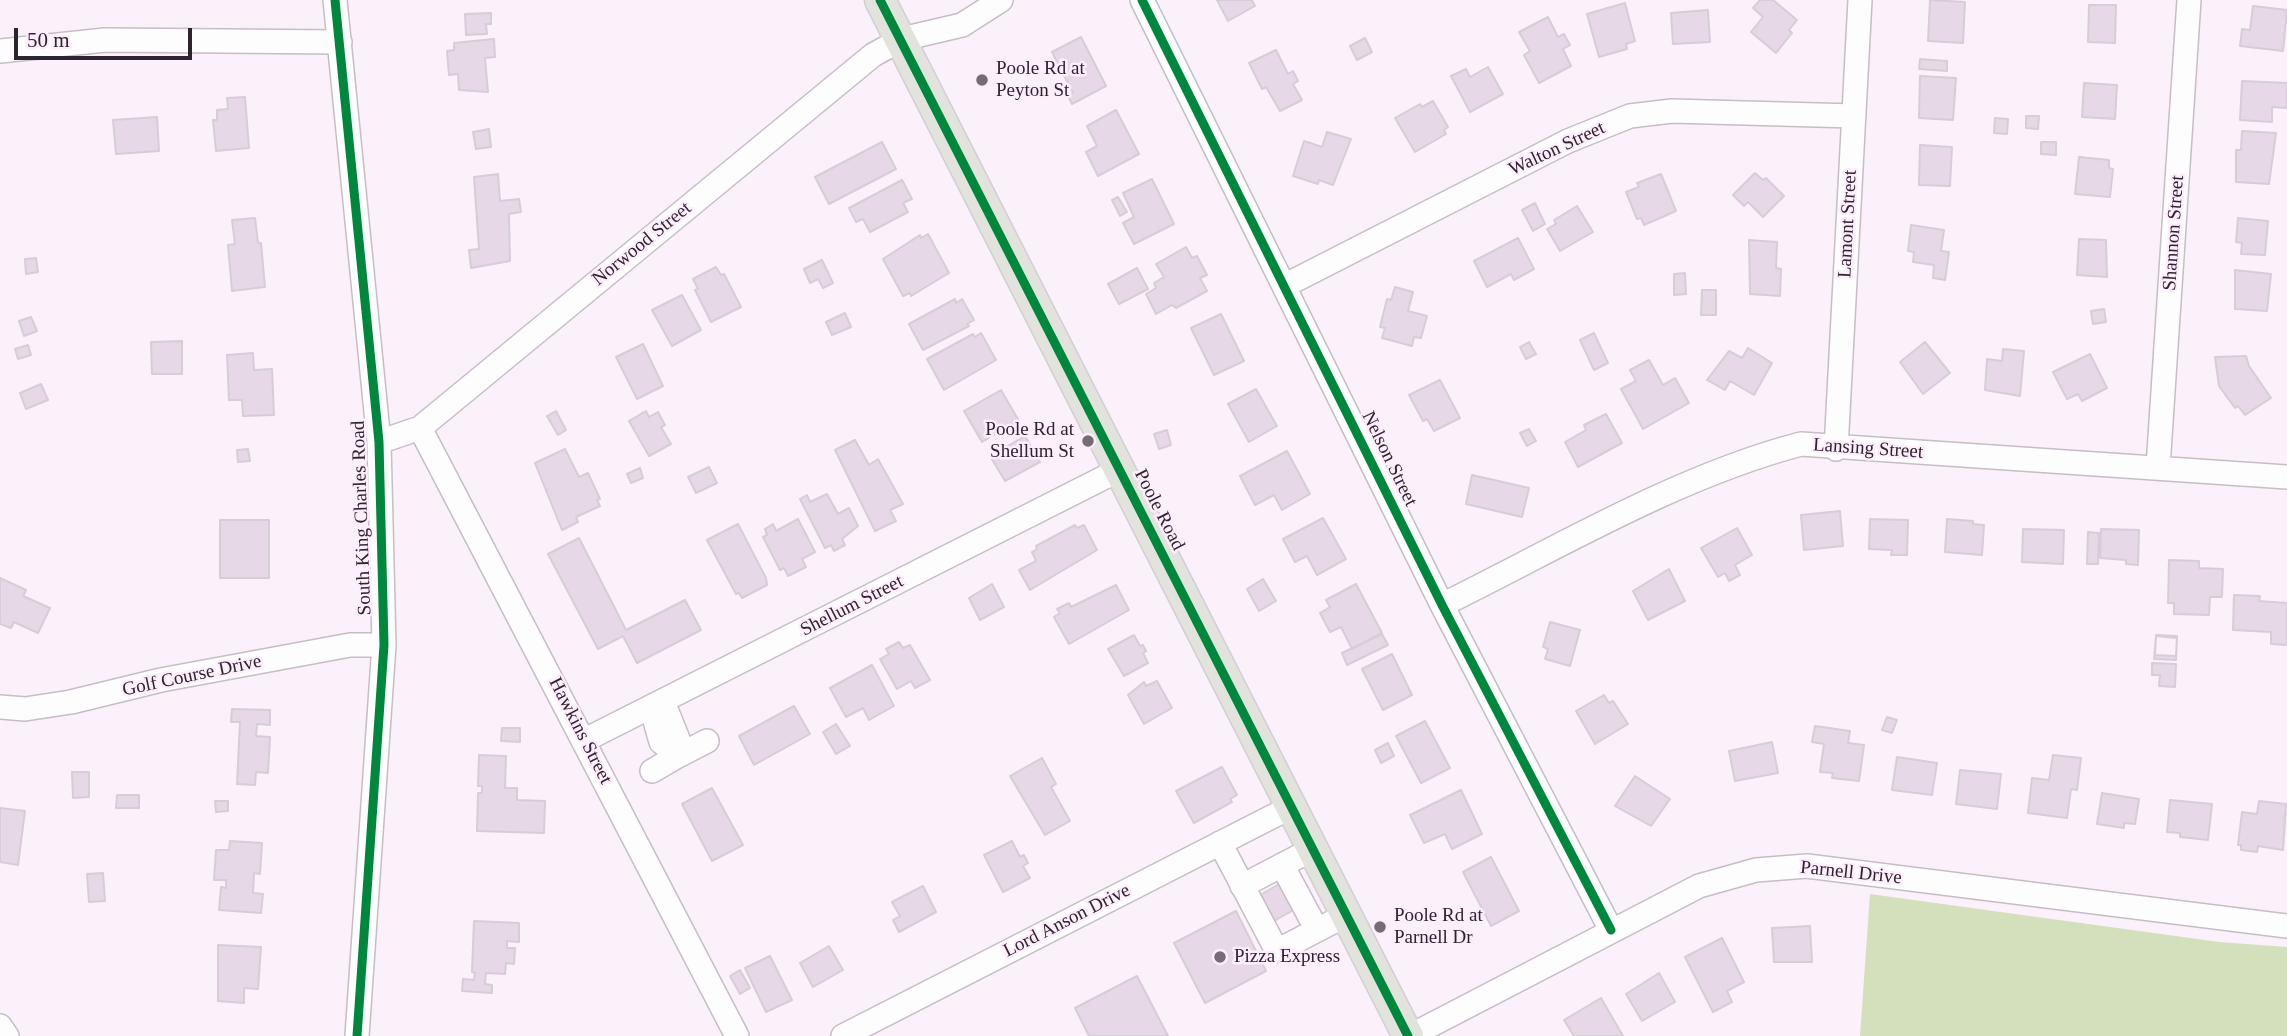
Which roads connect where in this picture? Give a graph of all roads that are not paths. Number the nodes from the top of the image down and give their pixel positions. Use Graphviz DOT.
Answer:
graph roads {
  1 [pos="335,0"];
  2 [pos="880,0"];
  3 [pos="1001,0"];
  4 [pos="1142,0"];
  5 [pos="1860,0"];
  6 [pos="2189,0"];
  7 [pos="902,39"];
  8 [pos="340,42"];
  9 [pos="0,51"];
  10 [pos="1854,116"];
  11 [pos="1284,286"];
  12 [pos="420,428"];
  13 [pos="379,442"];
  14 [pos="1836,449"];
  15 [pos="2158,467"];
  16 [pos="1119,470"];
  17 [pos="2287,477"];
  18 [pos="1442,605"];
  19 [pos="384,645"];
  20 [pos="0,707"];
  21 [pos="657,708"];
  22 [pos="584,740"];
  23 [pos="706,741"];
  24 [pos="675,754"];
  25 [pos="652,771"];
  26 [pos="1291,807"];
  27 [pos="1220,844"];
  28 [pos="1313,849"];
  29 [pos="1282,865"];
  30 [pos="1242,886"];
  31 [pos="1346,915"];
  32 [pos="2287,926"];
  33 [pos="1317,930"];
  34 [pos="1611,930"];
  35 [pos="0,1026"];
  36 [pos="7,1036"];
  37 [pos="357,1036"];
  38 [pos="737,1036"];
  39 [pos="844,1036"];
  40 [pos="1409,1036"];
  1 -- 8 [label="street, South King Charles Road"];
  2 -- 7 [label="main road, Poole Road"];
  3 -- 7 [label="street, Norwood Street"];
  4 -- 11 [label="street, Nelson Street"];
  5 -- 10 [label="street, Lamont Street"];
  6 -- 15 [label="street, Shannon Street"];
  7 -- 12 [label="street, Norwood Street"];
  7 -- 16 [label="main road, Poole Road"];
  8 -- 9 [label="street"];
  8 -- 13 [label="street, South King Charles Road"];
  10 -- 11 [label="street, Walton Street"];
  10 -- 14 [label="street, Lamont Street"];
  11 -- 18 [label="street, Nelson Street"];
  12 -- 13 [label="street, Norwood Street"];
  12 -- 22 [label="street, Hawkins Street"];
  13 -- 19 [label="street, South King Charles Road"];
  14 -- 15 [label="street, Lansing Street"];
  14 -- 18 [label="street, Lansing Street"];
  15 -- 17 [label="street, Lansing Street"];
  16 -- 21 [label="street, Shellum Street"];
  16 -- 26 [label="main road, Poole Road"];
  18 -- 34 [label="street, Nelson Street"];
  19 -- 20 [label="street, Golf Course Drive"];
  19 -- 37 [label="street, South King Charles Road"];
  21 -- 22 [label="street, Shellum Street"];
  21 -- 24 [label="street"];
  22 -- 38 [label="street, Hawkins Street"];
  23 -- 24 [label="street"];
  24 -- 25 [label="street"];
  26 -- 27 [label="street, Lord Anson Drive"];
  26 -- 28 [label="main road, Poole Road"];
  27 -- 30 [label="street"];
  27 -- 39 [label="street, Lord Anson Drive"];
  28 -- 29 [label="street"];
  28 -- 31 [label="main road, Poole Road"];
  29 -- 30 [label="street"];
  29 -- 33 [label="street"];
  30 -- 33 [label="street"];
  31 -- 33 [label="street"];
  31 -- 40 [label="main road, Poole Road"];
  32 -- 34 [label="street, Parnell Drive"];
  34 -- 40 [label="street, Parnell Drive"];
  35 -- 36 [label="street"];
}
